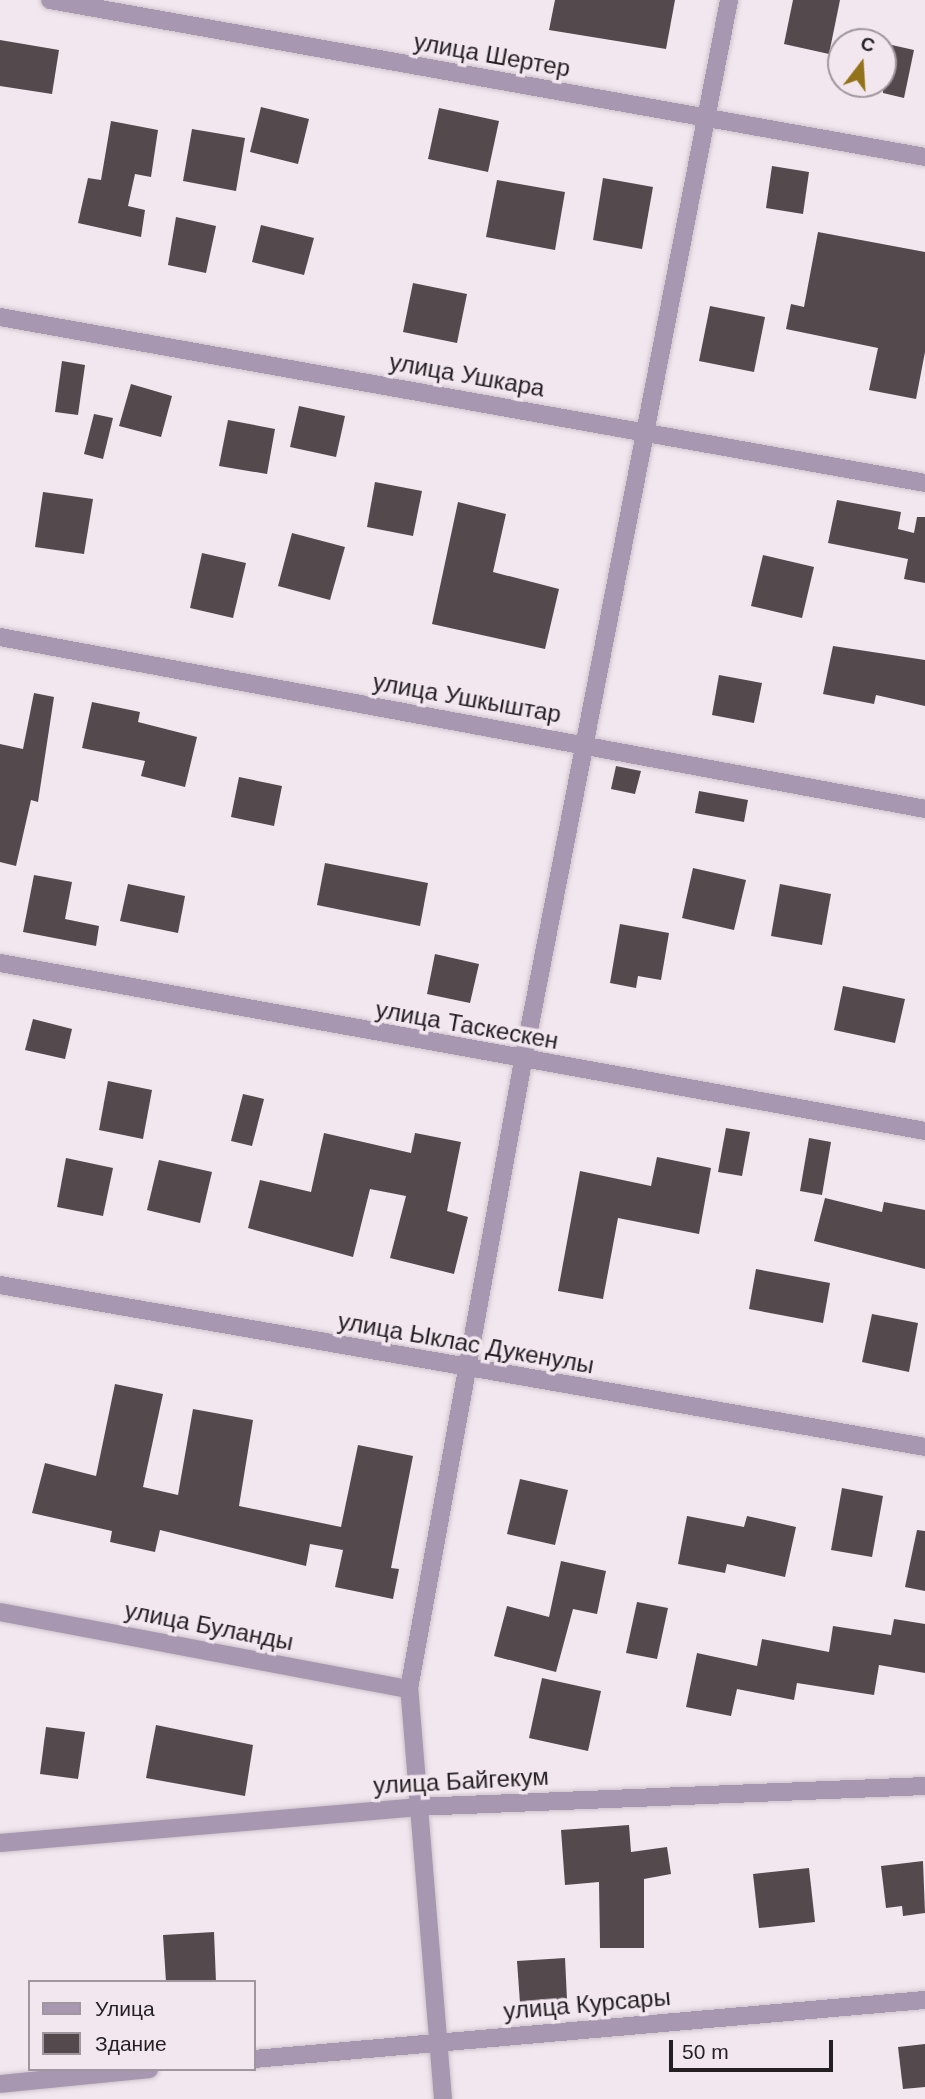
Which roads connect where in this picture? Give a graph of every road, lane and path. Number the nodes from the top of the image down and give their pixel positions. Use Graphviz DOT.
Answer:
graph roads {
  1 [pos="50,0"];
  2 [pos="729,0"];
  3 [pos="705,119"];
  4 [pos="925,158"];
  5 [pos="0,317"];
  6 [pos="643,432"];
  7 [pos="925,483"];
  8 [pos="0,637"];
  9 [pos="584,744"];
  10 [pos="925,809"];
  11 [pos="0,962"];
  12 [pos="523,1061"];
  13 [pos="925,1130"];
  14 [pos="0,1285"];
  15 [pos="468,1369"];
  16 [pos="925,1447"];
  17 [pos="0,1612"];
  18 [pos="410,1689"];
  19 [pos="925,1786"];
  20 [pos="416,1807"];
  21 [pos="0,1843"];
  22 [pos="925,2000"];
  23 [pos="436,2042"];
  24 [pos="256,2059"];
  25 [pos="129,2071"];
  26 [pos="0,2084"];
  27 [pos="443,2099"];
  1 -- 3 [label="street, улица Шертер"];
  2 -- 3 [label="street"];
  3 -- 4 [label="street, улица Шертер"];
  3 -- 6 [label="street"];
  5 -- 6 [label="street, улица Ушкара"];
  6 -- 7 [label="street, улица Ушкара"];
  6 -- 9 [label="street"];
  8 -- 9 [label="street, улица Ушкыштар"];
  9 -- 10 [label="street, улица Ушкыштар"];
  9 -- 12 [label="street"];
  11 -- 12 [label="street, улица Таскескен"];
  12 -- 13 [label="street, улица Таскескен"];
  12 -- 15 [label="street"];
  14 -- 15 [label="street, улица Ыклас Дукенулы"];
  15 -- 16 [label="street, улица Ыклас Дукенулы"];
  15 -- 18 [label="street"];
  17 -- 18 [label="street, улица Буланды"];
  18 -- 20 [label="street"];
  19 -- 20 [label="street, улица Байгекум"];
  20 -- 21 [label="street, улица Байгекум"];
  20 -- 23 [label="street"];
  22 -- 23 [label="street, улица Курсары"];
  23 -- 24 [label="street, улица Курсары"];
  23 -- 27 [label="street"];
  25 -- 26 [label="street"];
}
